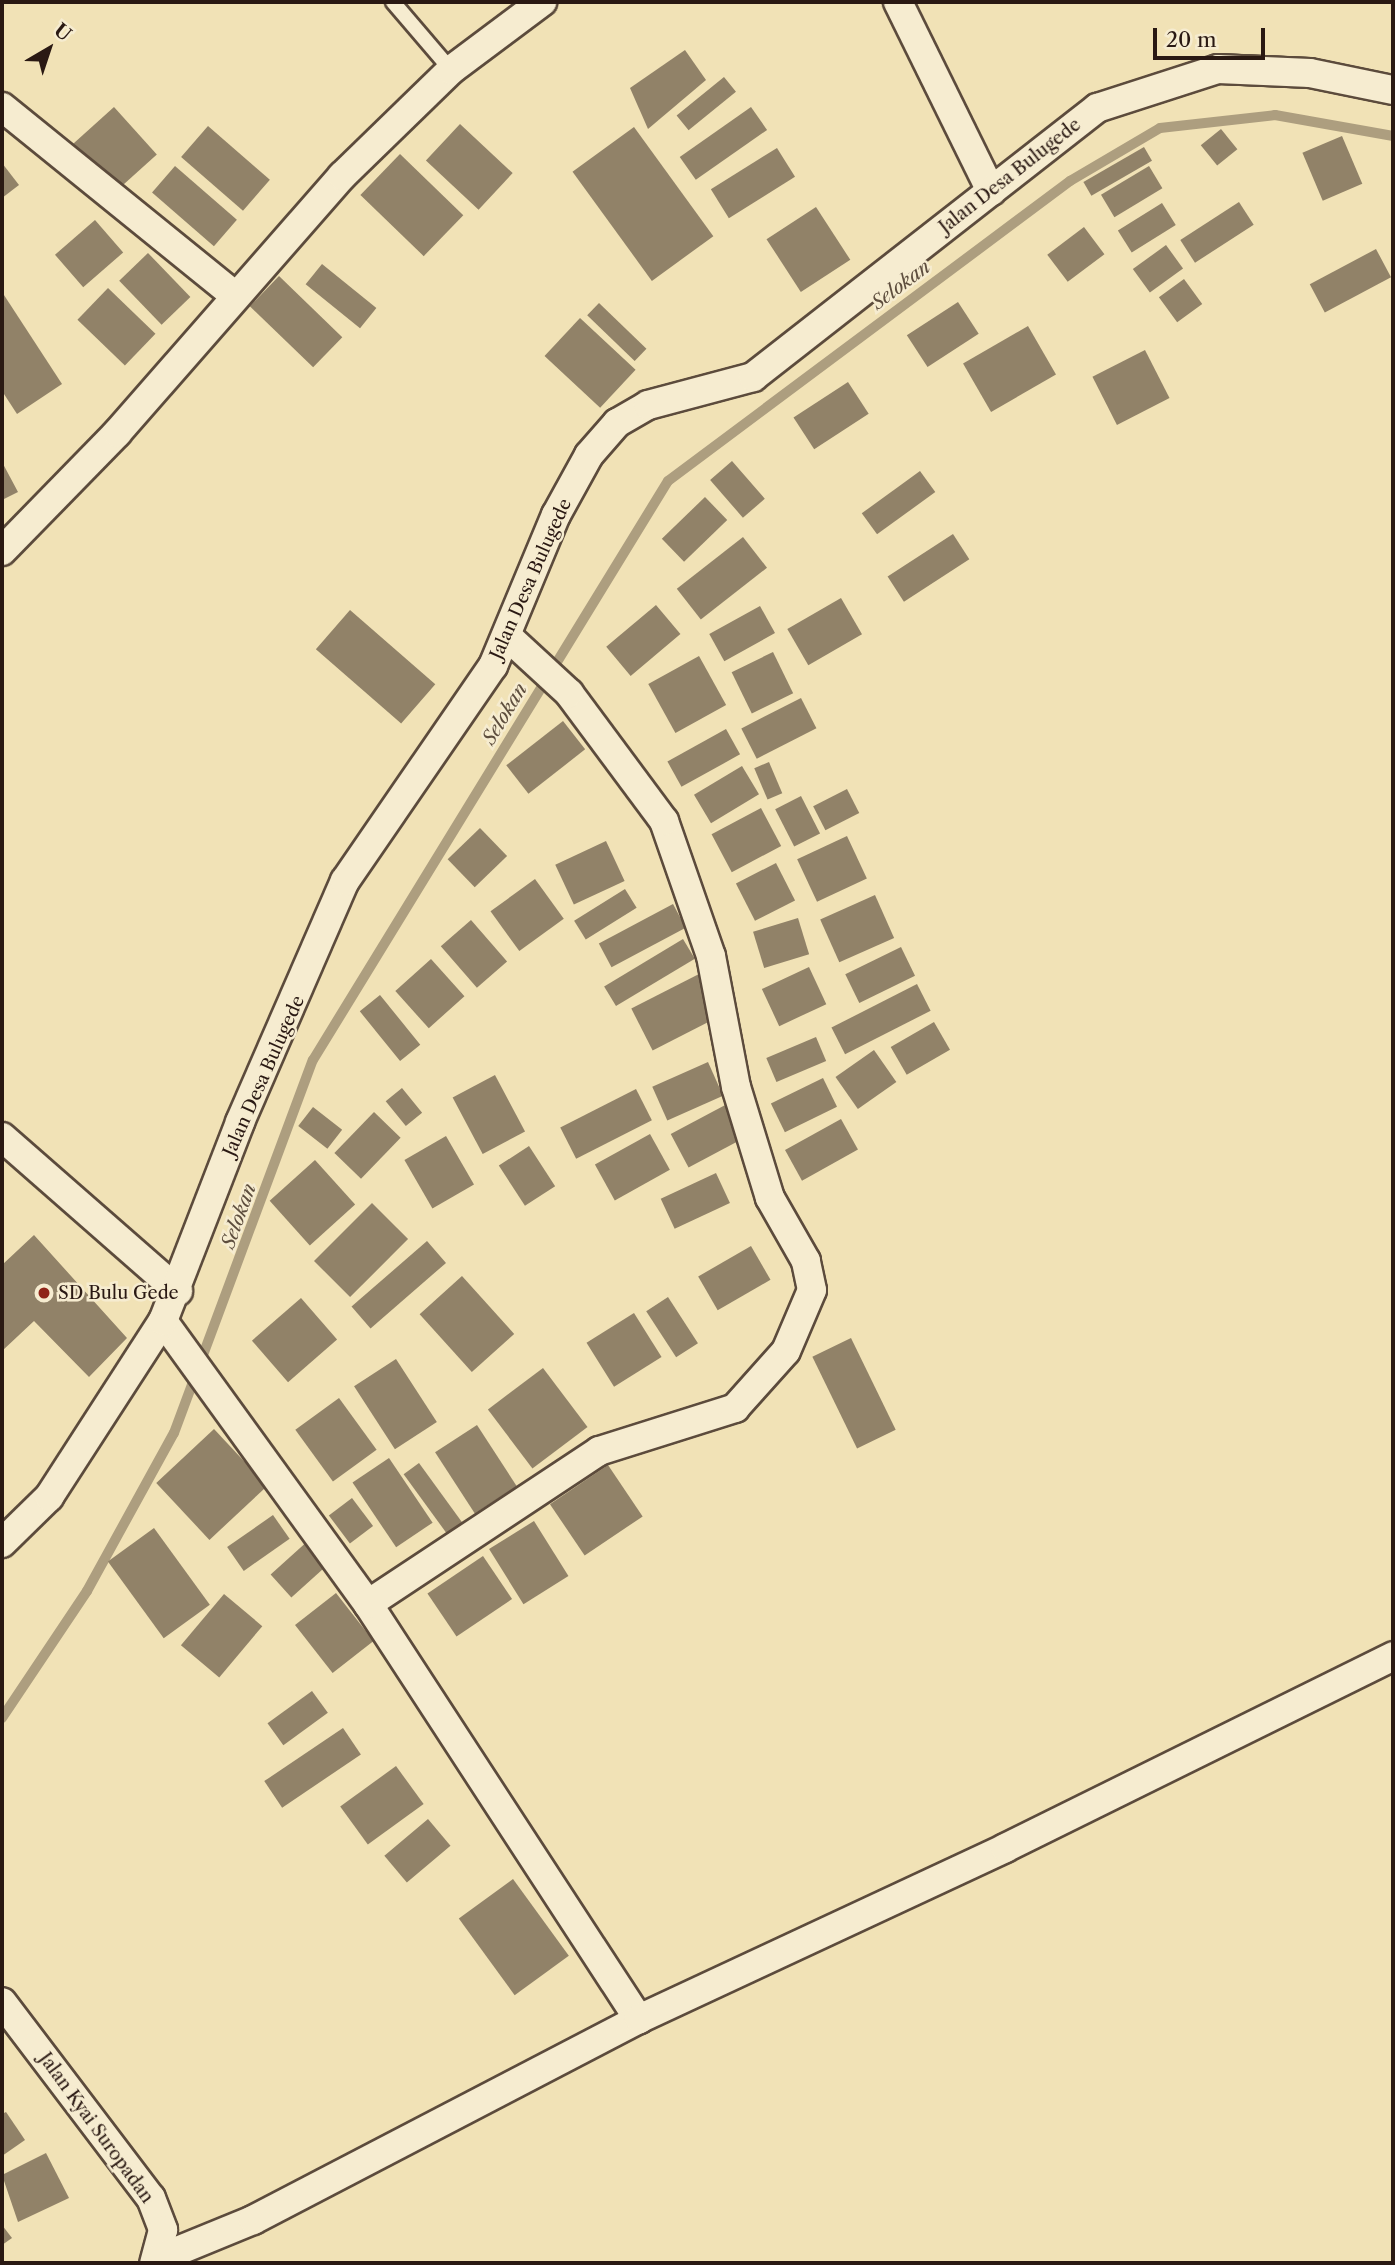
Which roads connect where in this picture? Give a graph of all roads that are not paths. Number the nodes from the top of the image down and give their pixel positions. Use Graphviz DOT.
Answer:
graph roads {
  1 [pos="393,2"];
  2 [pos="541,2"];
  3 [pos="898,2"];
  4 [pos="451,70"];
  5 [pos="1393,90"];
  6 [pos="2,107"];
  7 [pos="991,191"];
  8 [pos="235,296"];
  9 [pos="2,551"];
  10 [pos="514,640"];
  11 [pos="2,1137"];
  12 [pos="178,1291"];
  13 [pos="163,1321"];
  14 [pos="2,1543"];
  15 [pos="368,1604"];
  16 [pos="1393,1656"];
  17 [pos="2,2002"];
  18 [pos="639,2019"];
  19 [pos="172,2259"];
  1 -- 4 [label="lane"];
  2 -- 4 [label="street"];
  3 -- 7 [label="street"];
  4 -- 8 [label="street"];
  5 -- 7 [label="street, Jalan Desa Bulugede"];
  6 -- 8 [label="street"];
  7 -- 10 [label="street, Jalan Desa Bulugede"];
  8 -- 9 [label="street"];
  10 -- 12 [label="street, Jalan Desa Bulugede"];
  10 -- 15 [label="street"];
  11 -- 12 [label="street"];
  12 -- 13 [label="street, Jalan Desa Bulugede"];
  13 -- 14 [label="street, Jalan Desa Bulugede"];
  13 -- 15 [label="street"];
  15 -- 18 [label="street"];
  16 -- 18 [label="street"];
  17 -- 19 [label="street, Jalan Kyai Suropadan"];
  18 -- 19 [label="street"];
}
